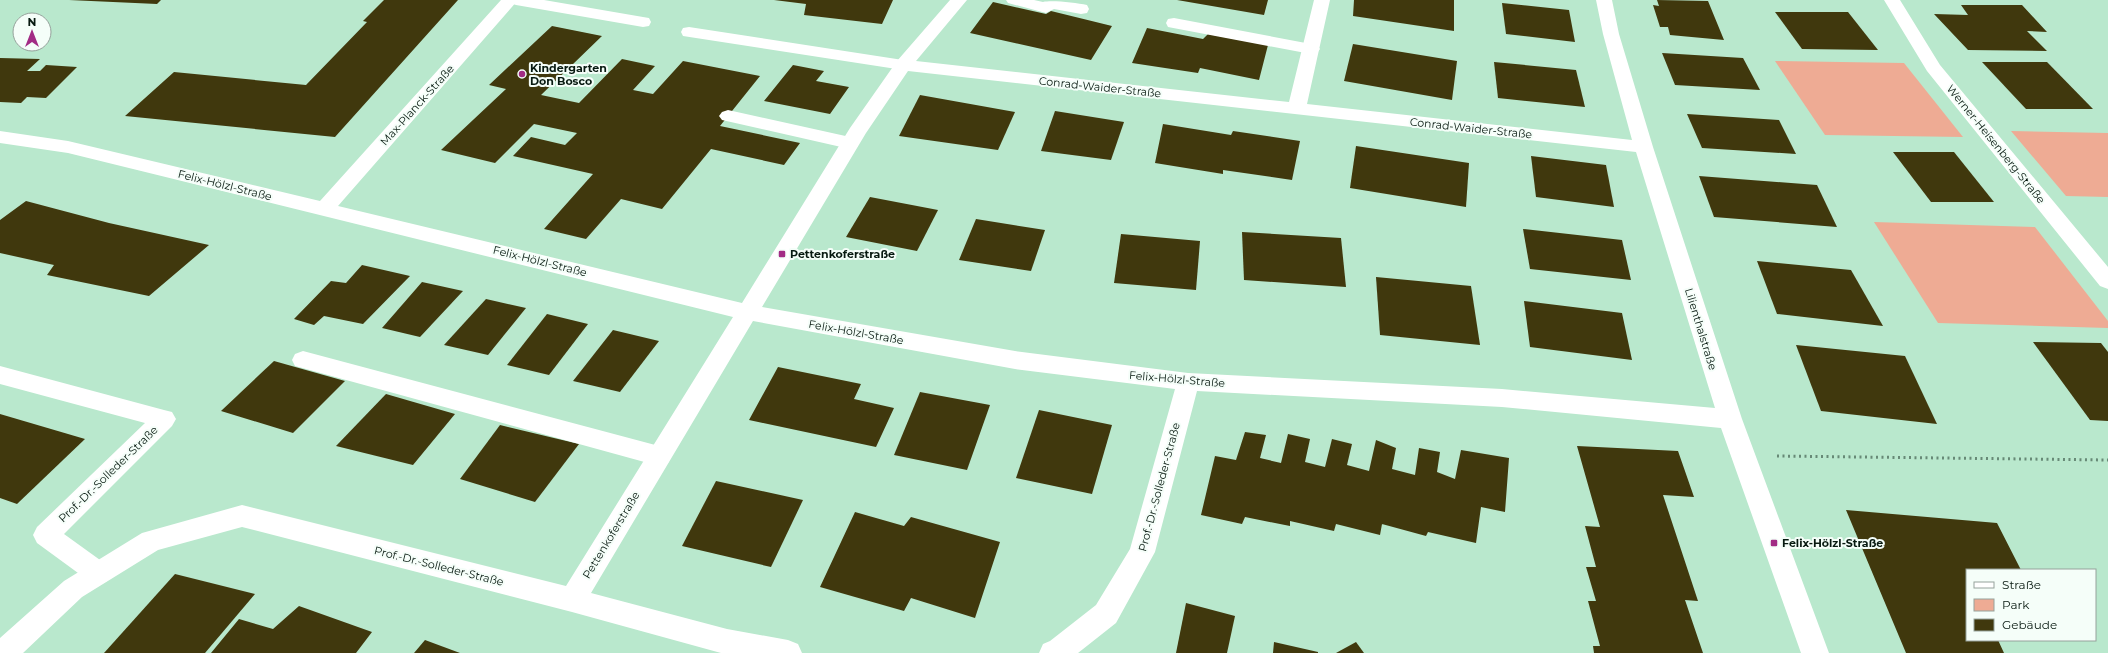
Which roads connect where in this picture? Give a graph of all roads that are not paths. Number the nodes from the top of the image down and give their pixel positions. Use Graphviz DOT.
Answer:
graph roads {
  1 [pos="510,0"];
  2 [pos="516,0"];
  3 [pos="959,0"];
  4 [pos="1014,0"];
  5 [pos="1322,0"];
  6 [pos="1604,0"];
  7 [pos="1892,0"];
  8 [pos="1082,9"];
  9 [pos="643,22"];
  10 [pos="1174,23"];
  11 [pos="689,32"];
  12 [pos="1311,49"];
  13 [pos="903,65"];
  14 [pos="1297,108"];
  15 [pos="728,116"];
  16 [pos="0,137"];
  17 [pos="850,143"];
  18 [pos="1644,147"];
  19 [pos="324,208"];
  20 [pos="2108,281"];
  21 [pos="748,312"];
  22 [pos="303,360"];
  23 [pos="0,375"];
  24 [pos="1188,382"];
  25 [pos="1730,419"];
  26 [pos="659,456"];
  27 [pos="98,573"];
  28 [pos="572,600"];
  29 [pos="724,647"];
  30 [pos="3,653"];
  31 [pos="788,653"];
  32 [pos="1053,653"];
  33 [pos="1815,653"];
  1 -- 19 [label="street, Max-Planck-Straße"];
  2 -- 9 [label="street"];
  3 -- 13 [label="street, Pettenkoferstraße"];
  4 -- 8 [label="street"];
  5 -- 12 [label="street"];
  6 -- 18 [label="street, Lilienthalstraße"];
  7 -- 20 [label="street, Werner-Heisenberg-Straße"];
  10 -- 12 [label="street"];
  11 -- 13 [label="street, Conrad-Waider-Straße"];
  12 -- 14 [label="street"];
  13 -- 14 [label="street, Conrad-Waider-Straße"];
  13 -- 17 [label="street, Pettenkoferstraße"];
  14 -- 18 [label="street, Conrad-Waider-Straße"];
  15 -- 17 [label="street"];
  16 -- 19 [label="street, Felix-Hölzl-Straße"];
  17 -- 21 [label="street, Pettenkoferstraße"];
  18 -- 25 [label="street, Lilienthalstraße"];
  19 -- 21 [label="street, Felix-Hölzl-Straße"];
  21 -- 24 [label="street, Felix-Hölzl-Straße"];
  21 -- 26 [label="street, Pettenkoferstraße"];
  22 -- 26 [label="street"];
  23 -- 27 [label="street, Prof.-Dr.-Solleder-Straße"];
  24 -- 25 [label="street, Felix-Hölzl-Straße"];
  24 -- 32 [label="street, Prof.-Dr.-Solleder-Straße"];
  25 -- 33 [label="street, Lilienthalstraße"];
  26 -- 28 [label="street, Pettenkoferstraße"];
  27 -- 28 [label="street, Prof.-Dr.-Solleder-Straße"];
  27 -- 30 [label="street, Prof.-Dr.-Solleder-Straße"];
  28 -- 29 [label="street, Prof.-Dr.-Solleder-Straße"];
  29 -- 31 [label="street, Prof.-Dr.-Solleder-Straße"];
}
